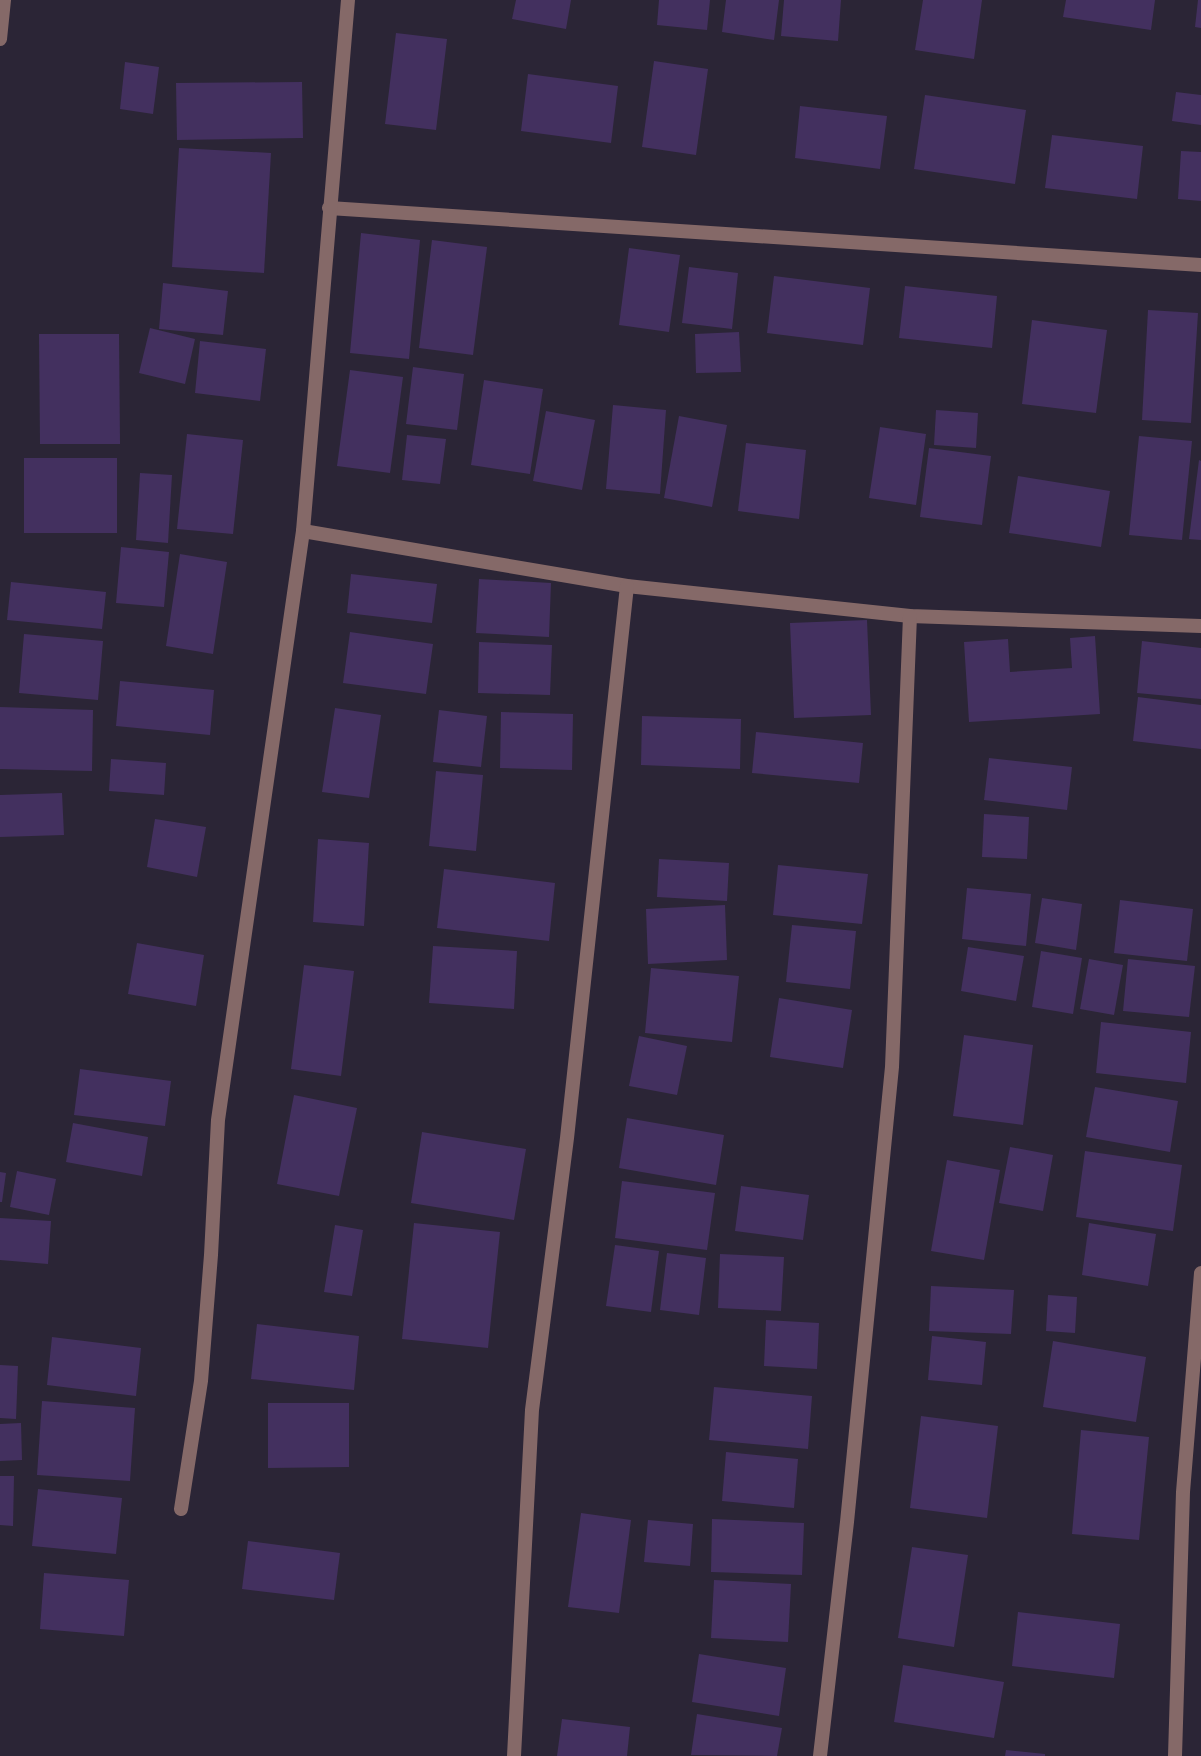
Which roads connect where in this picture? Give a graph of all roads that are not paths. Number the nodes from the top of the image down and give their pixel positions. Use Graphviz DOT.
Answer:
graph roads {
  1 [pos="4,0"];
  2 [pos="348,0"];
  3 [pos="0,39"];
  4 [pos="329,208"];
  5 [pos="1201,265"];
  6 [pos="303,531"];
  7 [pos="627,586"];
  8 [pos="910,616"];
  9 [pos="1201,626"];
  10 [pos="1201,1273"];
  11 [pos="181,1509"];
  12 [pos="514,1756"];
  13 [pos="820,1756"];
  14 [pos="1175,1756"];
  1 -- 3 [label="street"];
  2 -- 4 [label="street"];
  4 -- 5 [label="street"];
  4 -- 6 [label="street"];
  6 -- 7 [label="street"];
  6 -- 11 [label="street"];
  7 -- 8 [label="street"];
  7 -- 12 [label="street"];
  8 -- 9 [label="street"];
  8 -- 13 [label="street"];
  10 -- 14 [label="street"];
}
